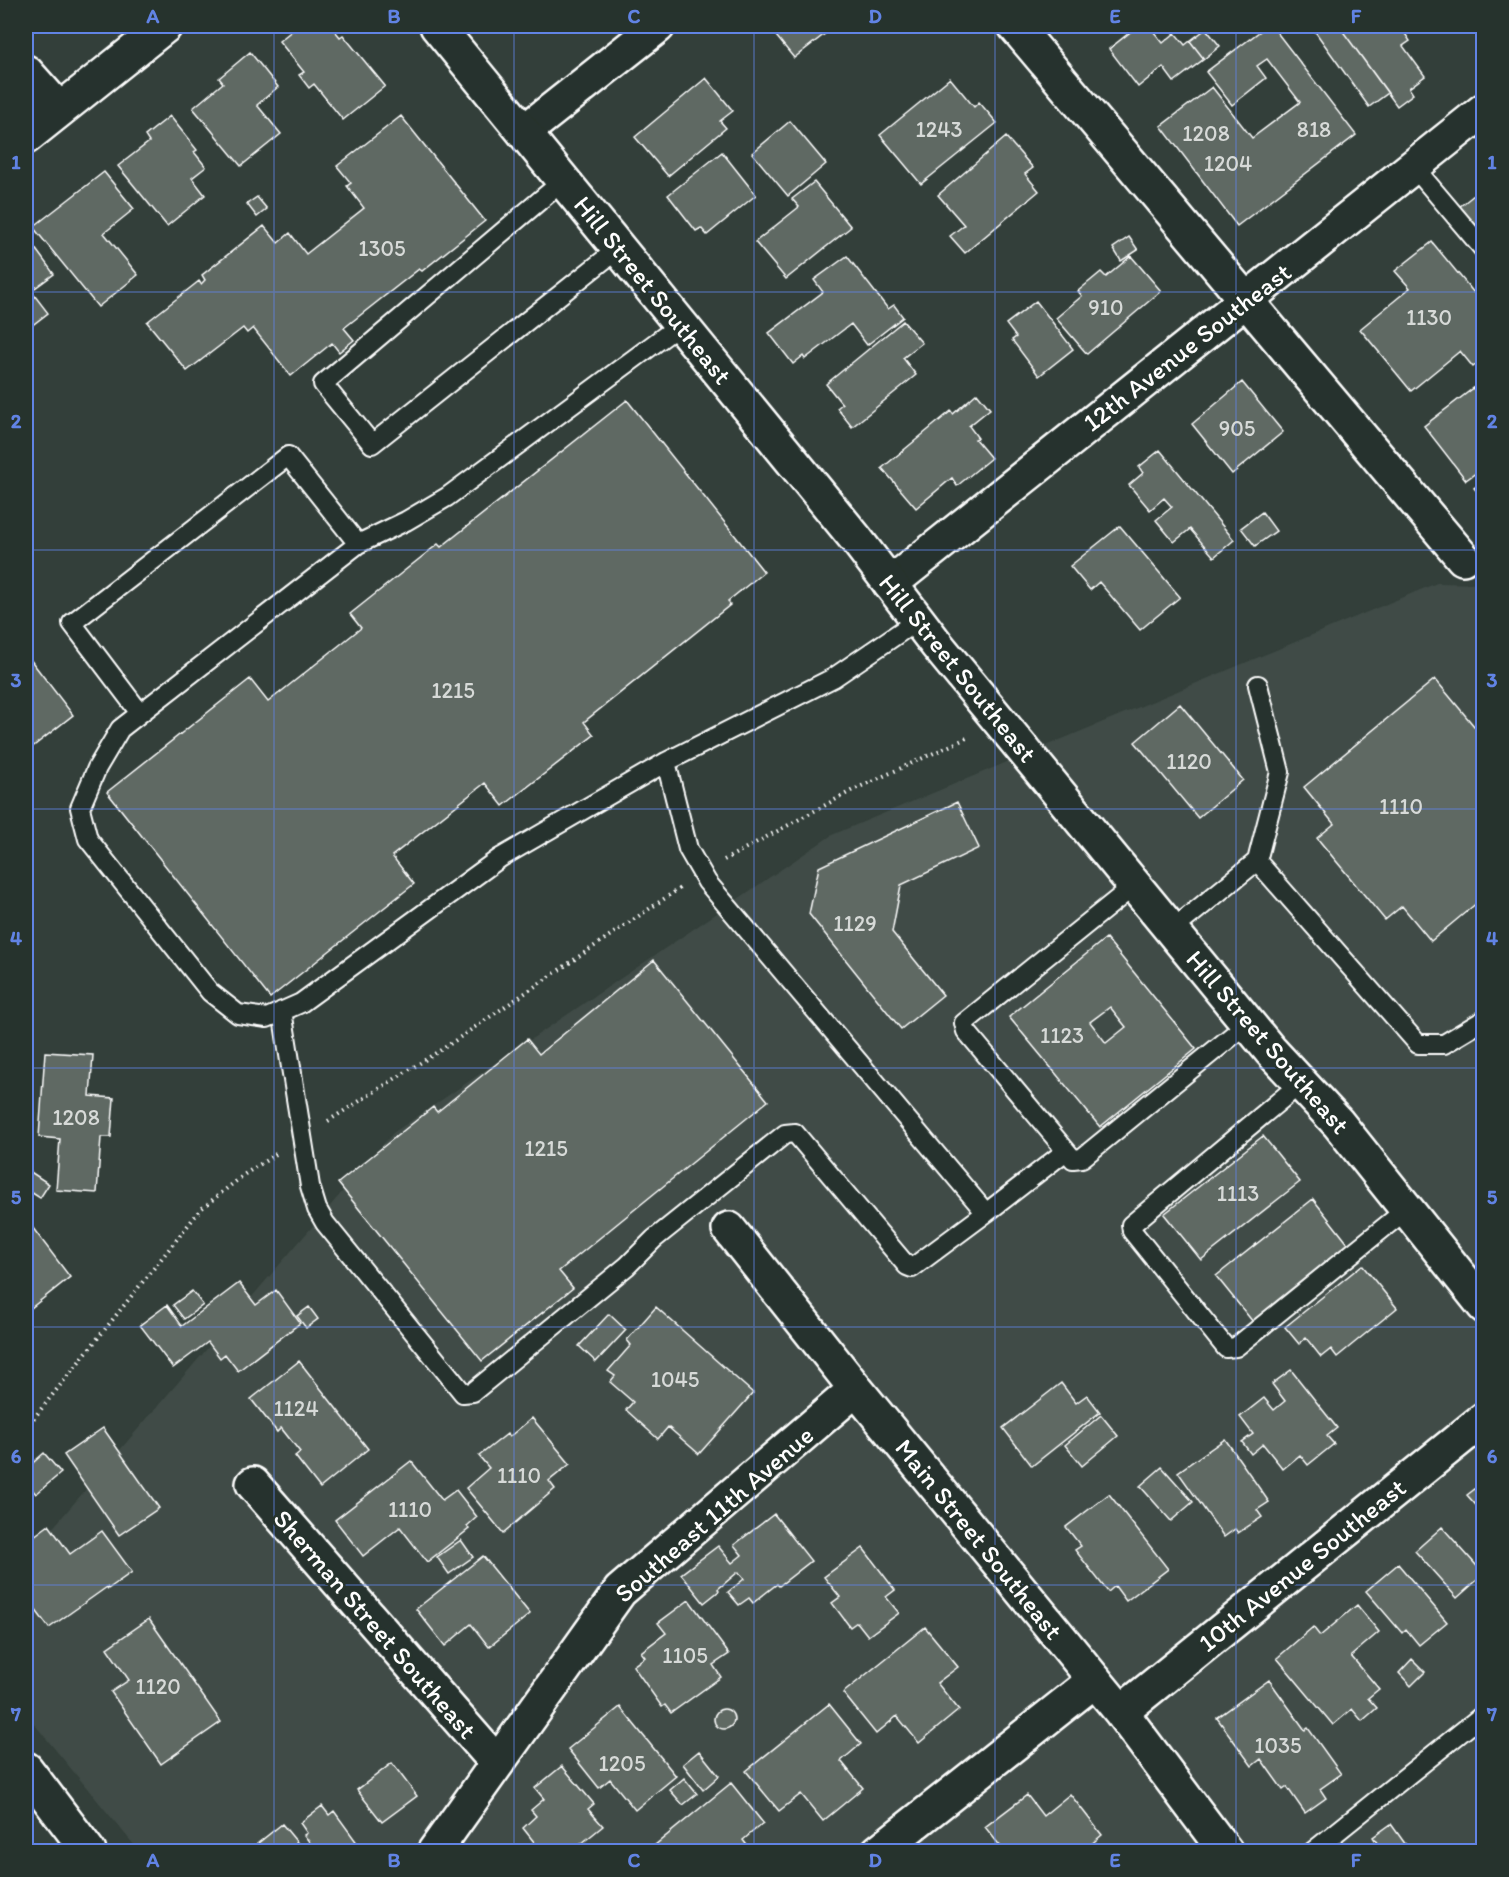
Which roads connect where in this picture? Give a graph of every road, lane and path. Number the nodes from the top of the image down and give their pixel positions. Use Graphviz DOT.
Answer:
graph roads {
  1 [pos="165,26"];
  2 [pos="438,26"];
  3 [pos="658,26"];
  4 [pos="1015,26"];
  5 [pos="26,72"];
  6 [pos="59,110"];
  7 [pos="1484,110"];
  8 [pos="524,132"];
  9 [pos="26,137"];
  10 [pos="1413,166"];
  11 [pos="564,180"];
  12 [pos="619,248"];
  13 [pos="1484,250"];
  14 [pos="1245,301"];
  15 [pos="681,324"];
  16 [pos="358,544"];
  17 [pos="1463,558"];
  18 [pos="890,584"];
  19 [pos="918,620"];
  20 [pos="1258,685"];
  21 [pos="140,713"];
  22 [pos="1001,723"];
  23 [pos="666,762"];
  24 [pos="1257,861"];
  25 [pos="701,873"];
  26 [pos="1135,885"];
  27 [pos="1172,930"];
  28 [pos="282,1011"];
  29 [pos="1484,1020"];
  30 [pos="1248,1023"];
  31 [pos="1301,1083"];
  32 [pos="302,1137"];
  33 [pos="1066,1151"];
  34 [pos="1407,1209"];
  35 [pos="986,1213"];
  36 [pos="729,1229"];
  37 [pos="1484,1306"];
  38 [pos="856,1389"];
  39 [pos="1484,1419"];
  40 [pos="26,1428"];
  41 [pos="253,1484"];
  42 [pos="1095,1680"];
  43 [pos="1121,1712"];
  44 [pos="1484,1714"];
  45 [pos="497,1763"];
  46 [pos="26,1769"];
  47 [pos="89,1851"];
  48 [pos="434,1851"];
  49 [pos="879,1851"];
  50 [pos="1226,1851"];
  51 [pos="1312,1851"];
  1 -- 6 [label="street"];
  2 -- 8 [label="street, Hill Street Southeast"];
  3 -- 8 [label="street"];
  4 -- 14 [label="street"];
  5 -- 6 [label="street"];
  6 -- 9 [label="street"];
  7 -- 10 [label="street, 12th Avenue Southeast"];
  8 -- 11 [label="street, Hill Street Southeast"];
  10 -- 13 [label="lane"];
  10 -- 14 [label="street, 12th Avenue Southeast"];
  11 -- 12 [label="street, Hill Street Southeast"];
  11 -- 12 [label="lane"];
  12 -- 15 [label="street, Hill Street Southeast"];
  14 -- 17 [label="street"];
  14 -- 18 [label="street, 12th Avenue Southeast"];
  15 -- 16 [label="lane"];
  15 -- 18 [label="street, Hill Street Southeast"];
  16 -- 21 [label="lane"];
  16 -- 21 [label="lane"];
  18 -- 19 [label="street, Hill Street Southeast"];
  19 -- 22 [label="street, Hill Street Southeast"];
  19 -- 23 [label="lane"];
  20 -- 24 [label="lane"];
  21 -- 28 [label="lane"];
  22 -- 25 [label="path"];
  22 -- 26 [label="street, Hill Street Southeast"];
  23 -- 25 [label="lane"];
  23 -- 28 [label="lane"];
  24 -- 27 [label="lane"];
  24 -- 29 [label="lane"];
  25 -- 32 [label="path"];
  25 -- 35 [label="lane"];
  26 -- 27 [label="street, Hill Street Southeast"];
  26 -- 33 [label="lane"];
  27 -- 30 [label="street, Hill Street Southeast"];
  28 -- 32 [label="lane"];
  30 -- 31 [label="street, Hill Street Southeast"];
  30 -- 33 [label="lane"];
  31 -- 34 [label="street, Hill Street Southeast"];
  31 -- 34 [label="lane"];
  32 -- 35 [label="lane"];
  32 -- 40 [label="path"];
  33 -- 35 [label="lane"];
  34 -- 37 [label="street, Hill Street Southeast"];
  36 -- 38 [label="street, Main Street Southeast"];
  38 -- 42 [label="street, Main Street Southeast"];
  38 -- 45 [label="street, Southeast 11th Avenue"];
  39 -- 43 [label="street, 10th Avenue Southeast"];
  41 -- 45 [label="street, Sherman Street Southeast"];
  42 -- 43 [label="street, Main Street Southeast"];
  42 -- 49 [label="street"];
  43 -- 50 [label="street, Main Street Southeast"];
  44 -- 51 [label="lane"];
  45 -- 48 [label="street, Southeast 11th Avenue"];
  46 -- 47 [label="street"];
}
